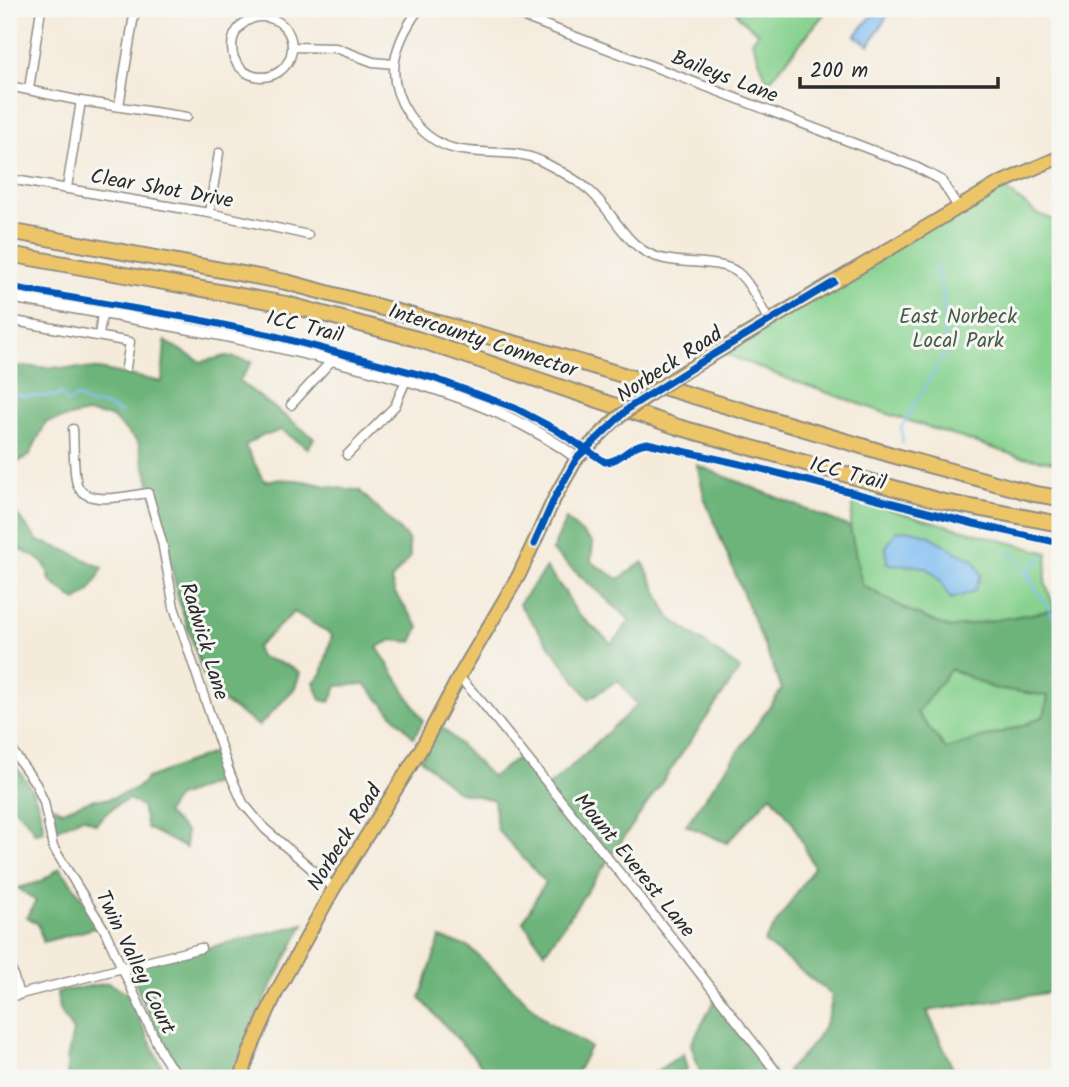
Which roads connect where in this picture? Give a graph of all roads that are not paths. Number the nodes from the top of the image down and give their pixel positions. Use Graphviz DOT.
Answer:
graph roads {
  1 [pos="41,9"];
  2 [pos="419,9"];
  3 [pos="503,9"];
  4 [pos="134,15"];
  5 [pos="293,47"];
  6 [pos="394,64"];
  7 [pos="9,86"];
  8 [pos="29,89"];
  9 [pos="81,101"];
  10 [pos="119,106"];
  11 [pos="187,117"];
  12 [pos="219,153"];
  13 [pos="1060,157"];
  14 [pos="9,179"];
  15 [pos="67,188"];
  16 [pos="958,208"];
  17 [pos="209,213"];
  18 [pos="9,231"];
  19 [pos="308,235"];
  20 [pos="9,254"];
  21 [pos="9,297"];
  22 [pos="103,313"];
  23 [pos="9,320"];
  24 [pos="769,321"];
  25 [pos="99,336"];
  26 [pos="332,360"];
  27 [pos="126,367"];
  28 [pos="406,380"];
  29 [pos="290,405"];
  30 [pos="73,429"];
  31 [pos="348,455"];
  32 [pos="577,458"];
  33 [pos="1060,498"];
  34 [pos="1060,524"];
  35 [pos="459,677"];
  36 [pos="9,746"];
  37 [pos="334,888"];
  38 [pos="201,948"];
  39 [pos="9,961"];
  40 [pos="122,969"];
  41 [pos="19,995"];
  42 [pos="9,997"];
  43 [pos="183,1078"];
  44 [pos="241,1078"];
  45 [pos="781,1078"];
  1 -- 8 [label="street"];
  2 -- 6 [label="street"];
  3 -- 16 [label="street, Baileys Lane"];
  4 -- 10 [label="street"];
  5 -- 5 [label="street"];
  5 -- 6 [label="street"];
  6 -- 24 [label="street"];
  7 -- 8 [label="street"];
  8 -- 9 [label="street"];
  9 -- 10 [label="street"];
  9 -- 15 [label="street"];
  10 -- 11 [label="street"];
  12 -- 17 [label="street"];
  13 -- 16 [label="main road, Norbeck Road"];
  14 -- 15 [label="street, Clear Shot Drive"];
  15 -- 17 [label="street, Clear Shot Drive"];
  16 -- 24 [label="main road, Norbeck Road"];
  17 -- 19 [label="street, Clear Shot Drive"];
  18 -- 33 [label="highway, Intercounty Connector"];
  20 -- 34 [label="highway, Intercounty Connector"];
  21 -- 22 [label="street"];
  22 -- 25 [label="street"];
  22 -- 26 [label="street"];
  23 -- 25 [label="street"];
  24 -- 32 [label="main road, Norbeck Road, bridge"];
  25 -- 27 [label="street"];
  26 -- 28 [label="street"];
  26 -- 29 [label="street"];
  28 -- 31 [label="street"];
  28 -- 32 [label="street"];
  30 -- 37 [label="street, Radwick Lane"];
  32 -- 35 [label="main road, Norbeck Road"];
  35 -- 37 [label="main road, Norbeck Road"];
  35 -- 45 [label="street, Mount Everest Lane"];
  36 -- 40 [label="street, Twin Valley Court"];
  37 -- 44 [label="main road, Norbeck Road"];
  38 -- 40 [label="street"];
  39 -- 41 [label="street"];
  40 -- 41 [label="street"];
  40 -- 43 [label="street, Twin Valley Court"];
  41 -- 42 [label="street"];
}
